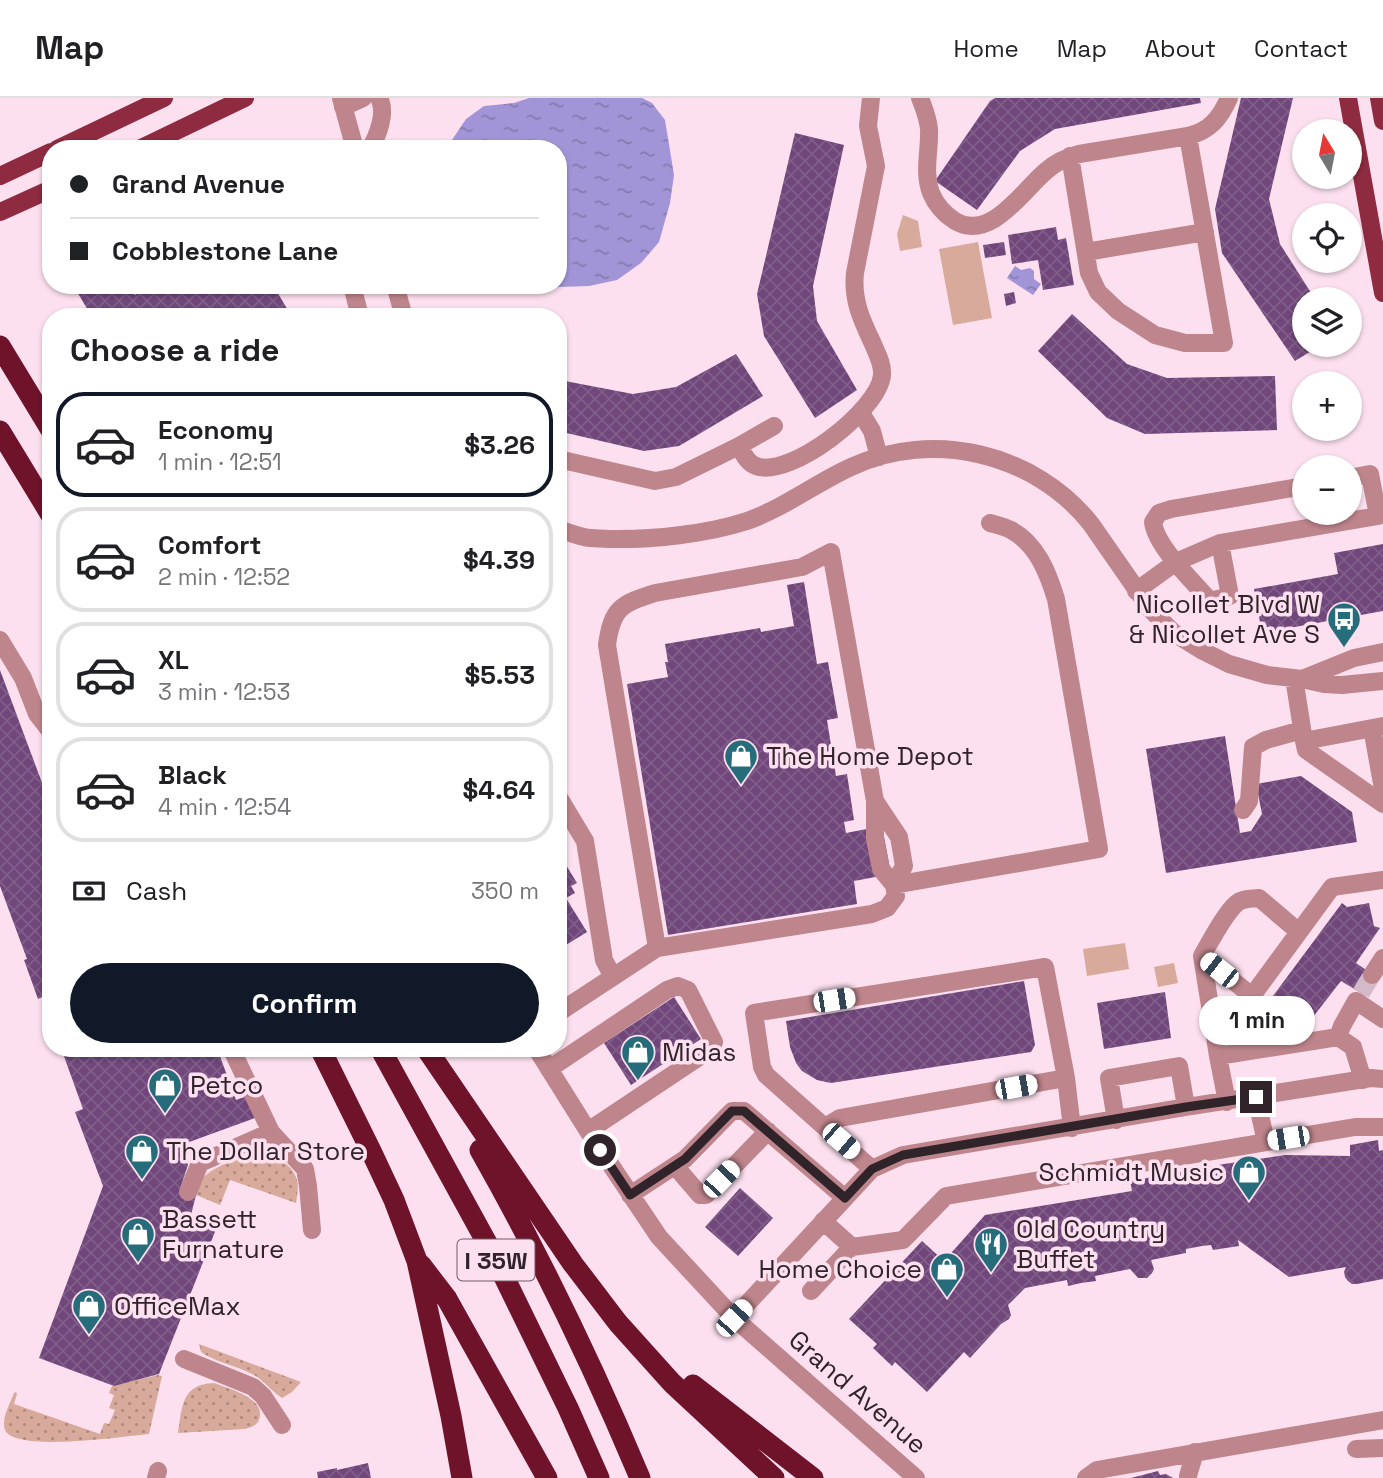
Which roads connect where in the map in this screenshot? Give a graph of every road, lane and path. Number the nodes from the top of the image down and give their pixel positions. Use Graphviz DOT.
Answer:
graph roads {
  1 [pos="164,98"];
  2 [pos="245,98"];
  3 [pos="363,98"];
  4 [pos="379,98"];
  5 [pos="872,98"];
  6 [pos="920,98"];
  7 [pos="1229,98"];
  8 [pos="1348,98"];
  9 [pos="1379,98"];
  10 [pos="342,103"];
  11 [pos="1383,121"];
  12 [pos="1188,136"];
  13 [pos="76,140"];
  14 [pos="158,140"];
  15 [pos="352,140"];
  16 [pos="375,140"];
  17 [pos="42,156"];
  18 [pos="1070,156"];
  19 [pos="0,176"];
  20 [pos="42,193"];
  21 [pos="2,211"];
  22 [pos="1205,232"];
  23 [pos="1086,252"];
  24 [pos="1383,293"];
  25 [pos="0,346"];
  26 [pos="861,412"];
  27 [pos="42,415"];
  28 [pos="774,426"];
  29 [pos="0,431"];
  30 [pos="739,446"];
  31 [pos="879,457"];
  32 [pos="567,461"];
  33 [pos="1362,476"];
  34 [pos="1292,488"];
  35 [pos="42,500"];
  36 [pos="1362,519"];
  37 [pos="990,523"];
  38 [pos="1323,525"];
  39 [pos="567,532"];
  40 [pos="1220,542"];
  41 [pos="1176,562"];
  42 [pos="1136,591"];
  43 [pos="0,640"];
  44 [pos="1383,652"];
  45 [pos="1298,678"];
  46 [pos="1383,681"];
  47 [pos="42,720"];
  48 [pos="1377,727"];
  49 [pos="1303,736"];
  50 [pos="1383,789"];
  51 [pos="1383,804"];
  52 [pos="1243,810"];
  53 [pos="567,811"];
  54 [pos="1383,880"];
  55 [pos="894,885"];
  56 [pos="1299,932"];
  57 [pos="657,948"];
  58 [pos="1202,956"];
  59 [pos="1383,958"];
  60 [pos="1373,975"];
  61 [pos="613,977"];
  62 [pos="1252,996"];
  63 [pos="567,1004"];
  64 [pos="1383,1019"];
  65 [pos="1338,1037"];
  66 [pos="1261,1049"];
  67 [pos="1218,1056"];
  68 [pos="235,1057"];
  69 [pos="324,1057"];
  70 [pos="385,1057"];
  71 [pos="429,1057"];
  72 [pos="430,1057"];
  73 [pos="542,1057"];
  74 [pos="567,1057"];
  75 [pos="567,1057"];
  76 [pos="549,1069"];
  77 [pos="1066,1078"];
  78 [pos="1383,1079"];
  79 [pos="1363,1080"];
  80 [pos="1256,1097"];
  81 [pos="1227,1101"];
  82 [pos="1186,1107"];
  83 [pos="1116,1120"];
  84 [pos="825,1127"];
  85 [pos="1383,1127"];
  86 [pos="1072,1128"];
  87 [pos="588,1131"];
  88 [pos="768,1131"];
  89 [pos="271,1132"];
  90 [pos="1266,1142"];
  91 [pos="675,1166"];
  92 [pos="872,1169"];
  93 [pos="188,1192"];
  94 [pos="630,1195"];
  95 [pos="845,1198"];
  96 [pos="823,1221"];
  97 [pos="312,1230"];
  98 [pos="852,1247"];
  99 [pos="417,1261"];
  100 [pos="811,1291"];
  101 [pos="734,1318"];
  102 [pos="618,1323"];
  103 [pos="184,1359"];
  104 [pos="1383,1420"];
  105 [pos="282,1425"];
  106 [pos="1383,1448"];
  107 [pos="1356,1449"];
  108 [pos="1195,1452"];
  109 [pos="1188,1476"];
  110 [pos="462,1478"];
  111 [pos="547,1478"];
  112 [pos="599,1478"];
  113 [pos="640,1478"];
  114 [pos="774,1478"];
  115 [pos="813,1478"];
  116 [pos="915,1478"];
  117 [pos="1086,1478"];
  1 -- 13 [label="main road"];
  2 -- 14 [label="main road"];
  3 -- 10 [label="street"];
  4 -- 16 [label="street"];
  5 -- 26 [label="street"];
  6 -- 18 [label="street"];
  7 -- 12 [label="street"];
  8 -- 24 [label="main road"];
  9 -- 11 [label="main road"];
  10 -- 15 [label="street"];
  12 -- 18 [label="street"];
  12 -- 22 [label="street"];
  17 -- 19 [label="main road"];
  18 -- 23 [label="street"];
  20 -- 21 [label="main road"];
  22 -- 23 [label="street"];
  22 -- 23 [label="street"];
  25 -- 27 [label="highway"];
  26 -- 30 [label="street"];
  26 -- 31 [label="street"];
  28 -- 30 [label="street"];
  29 -- 35 [label="highway"];
  30 -- 32 [label="street"];
  31 -- 39 [label="street"];
  31 -- 42 [label="street"];
  33 -- 36 [label="street"];
  34 -- 41 [label="street"];
  37 -- 55 [label="street"];
  38 -- 40 [label="street"];
  40 -- 41 [label="street"];
  40 -- 41 [label="street"];
  41 -- 42 [label="street"];
  42 -- 45 [label="street"];
  43 -- 47 [label="street"];
  44 -- 45 [label="street"];
  45 -- 46 [label="street"];
  45 -- 49 [label="street"];
  48 -- 49 [label="street"];
  48 -- 50 [label="street"];
  49 -- 51 [label="street"];
  49 -- 52 [label="street"];
  53 -- 61 [label="street"];
  54 -- 56 [label="street"];
  55 -- 57 [label="street"];
  55 -- 57 [label="street"];
  56 -- 58 [label="street"];
  56 -- 62 [label="street"];
  57 -- 61 [label="street"];
  58 -- 62 [label="street"];
  58 -- 67 [label="street"];
  59 -- 60 [label="street"];
  61 -- 63 [label="street"];
  62 -- 66 [label="street"];
  64 -- 65 [label="street"];
  65 -- 66 [label="street"];
  65 -- 79 [label="street"];
  66 -- 67 [label="street"];
  67 -- 81 [label="street"];
  68 -- 89 [label="street"];
  69 -- 99 [label="highway"];
  70 -- 112 [label="highway, I 35W"];
  71 -- 113 [label="highway, I 35W"];
  72 -- 102 [label="highway"];
  73 -- 76 [label="street, Grand Avenue"];
  74 -- 87 [label="street"];
  75 -- 76 [label="street"];
  76 -- 87 [label="street, Grand Avenue"];
  77 -- 84 [label="street"];
  77 -- 84 [label="street"];
  77 -- 86 [label="street"];
  78 -- 79 [label="street"];
  79 -- 80 [label="street"];
  80 -- 81 [label="street"];
  80 -- 90 [label="street"];
  81 -- 82 [label="street"];
  82 -- 83 [label="street"];
  82 -- 83 [label="street"];
  83 -- 86 [label="street"];
  84 -- 92 [label="street"];
  85 -- 90 [label="street"];
  86 -- 92 [label="street"];
  87 -- 94 [label="street, Grand Avenue"];
  88 -- 91 [label="street"];
  88 -- 91 [label="street"];
  88 -- 95 [label="street"];
  89 -- 93 [label="street"];
  89 -- 97 [label="street"];
  90 -- 98 [label="street"];
  91 -- 94 [label="street"];
  92 -- 95 [label="street"];
  94 -- 101 [label="street, Grand Avenue"];
  95 -- 96 [label="street"];
  96 -- 98 [label="street"];
  96 -- 101 [label="street"];
  98 -- 100 [label="street"];
  99 -- 110 [label="highway"];
  99 -- 111 [label="highway"];
  101 -- 116 [label="street, Grand Avenue"];
  102 -- 114 [label="highway"];
  102 -- 115 [label="highway"];
  103 -- 105 [label="street"];
  104 -- 108 [label="street"];
  106 -- 107 [label="street"];
  108 -- 109 [label="street"];
  108 -- 117 [label="street"];
}
